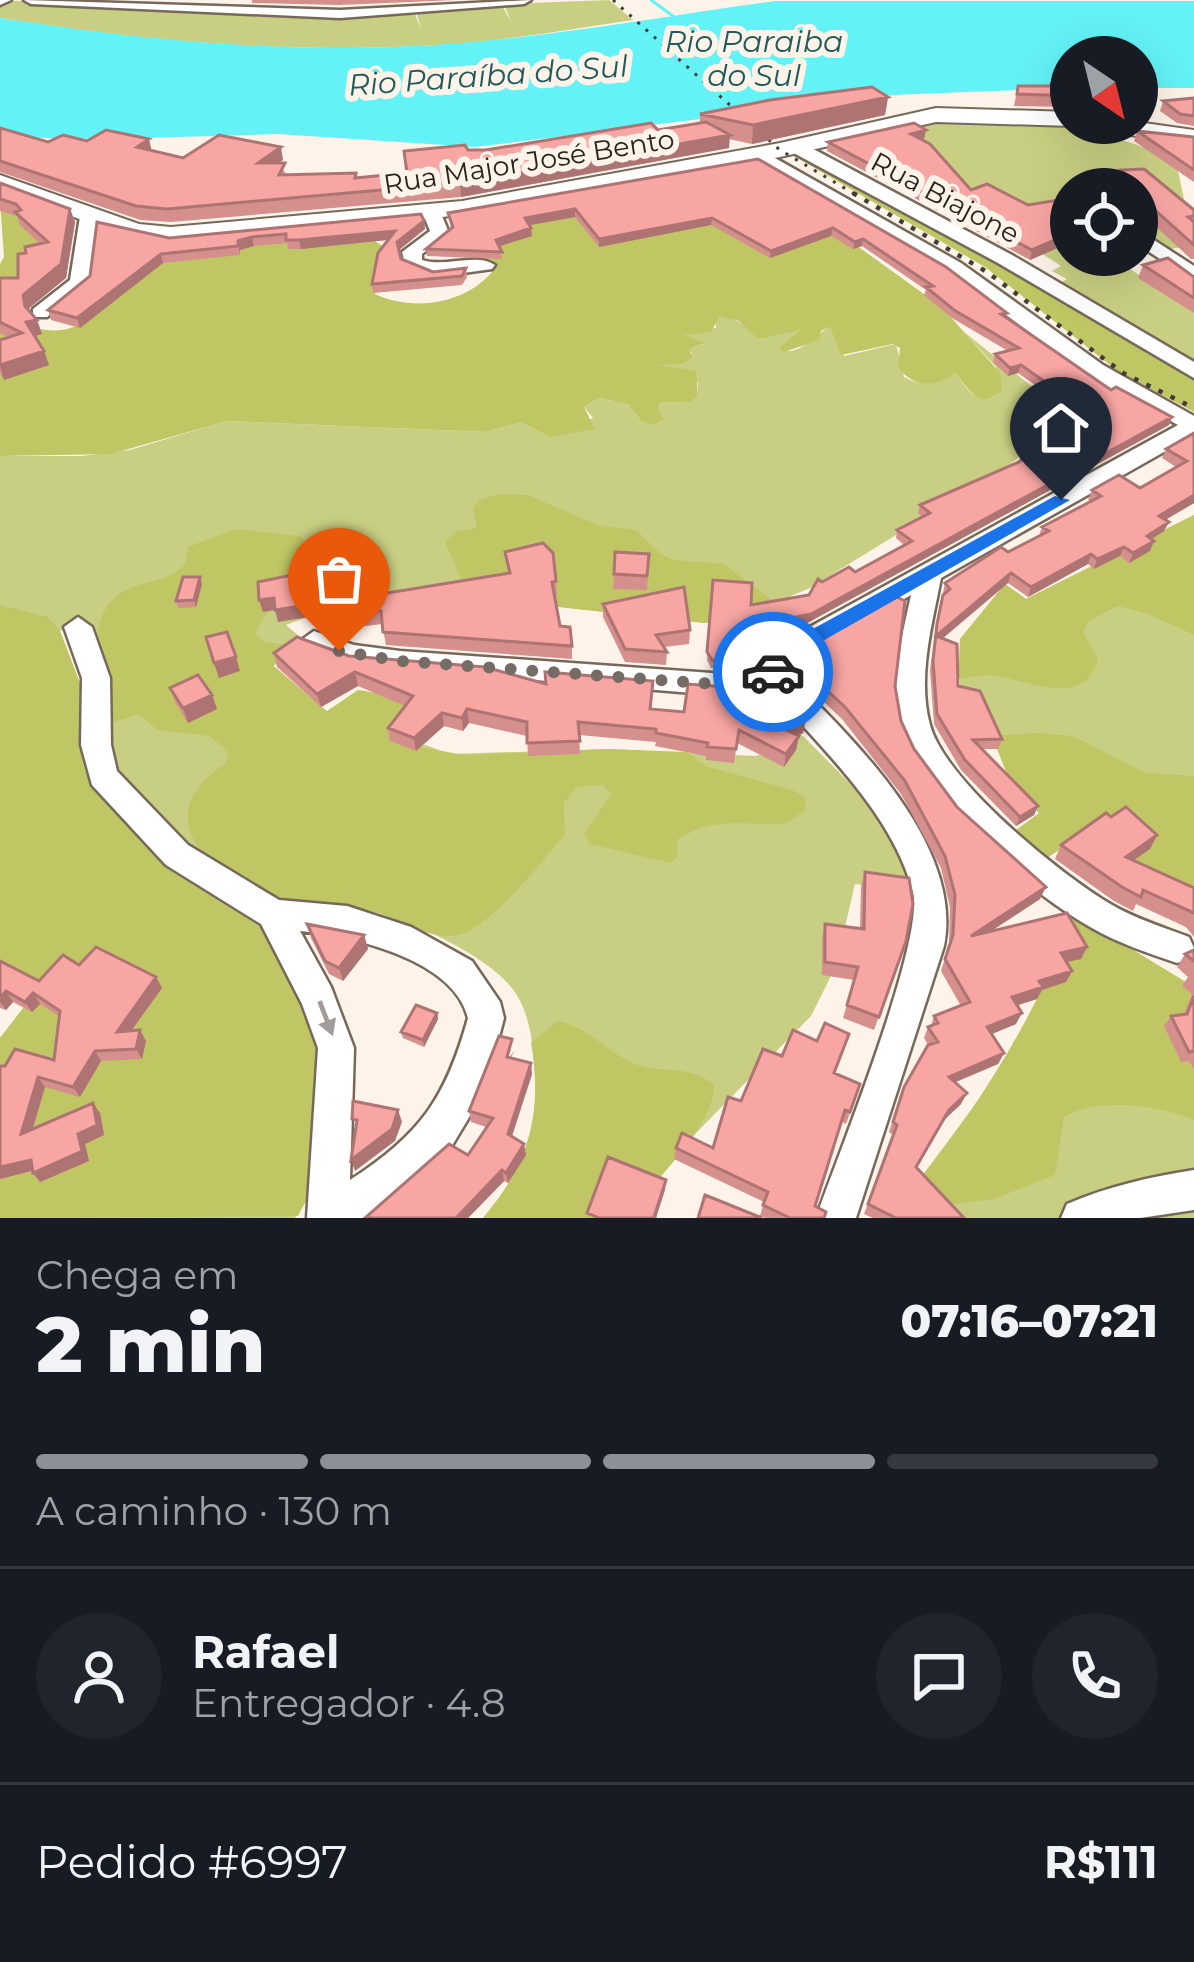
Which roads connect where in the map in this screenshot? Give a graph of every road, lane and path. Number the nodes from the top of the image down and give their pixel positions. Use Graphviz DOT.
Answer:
graph roads {
  1 [pos="31,0"];
  2 [pos="524,0"];
  3 [pos="207,5"];
  4 [pos="1050,117"];
  5 [pos="1158,134"];
  6 [pos="1190,140"];
  7 [pos="796,147"];
  8 [pos="759,154"];
  9 [pos="0,182"];
  10 [pos="431,212"];
  11 [pos="88,214"];
  12 [pos="1158,250"];
  13 [pos="485,265"];
  14 [pos="1194,275"];
  15 [pos="40,313"];
  16 [pos="1194,370"];
  17 [pos="1194,426"];
  18 [pos="928,575"];
  19 [pos="78,627"];
  20 [pos="314,641"];
  21 [pos="771,675"];
  22 [pos="273,914"];
  23 [pos="1177,948"];
  24 [pos="1194,1190"];
  25 [pos="328,1215"];
  26 [pos="836,1218"];
  27 [pos="1081,1218"];
  1 -- 3 [label="street"];
  2 -- 3 [label="street"];
  4 -- 7 [label="street, Rua Major José Bento"];
  5 -- 6 [label="street"];
  7 -- 8 [label="street, Rua Major José Bento"];
  7 -- 16 [label="street, Rua Biajone"];
  8 -- 10 [label="street, Rua Major José Bento"];
  8 -- 17 [label="street"];
  9 -- 11 [label="street, Rua Major José Bento"];
  10 -- 11 [label="street, Rua Major José Bento"];
  10 -- 13 [label="street"];
  11 -- 15 [label="street"];
  12 -- 14 [label="street"];
  17 -- 18 [label="street"];
  18 -- 21 [label="street"];
  18 -- 23 [label="street"];
  19 -- 22 [label="street"];
  20 -- 21 [label="street"];
  21 -- 26 [label="street"];
  22 -- 25 [label="street, one-way"];
  22 -- 25 [label="street"];
  24 -- 27 [label="street"];
}
